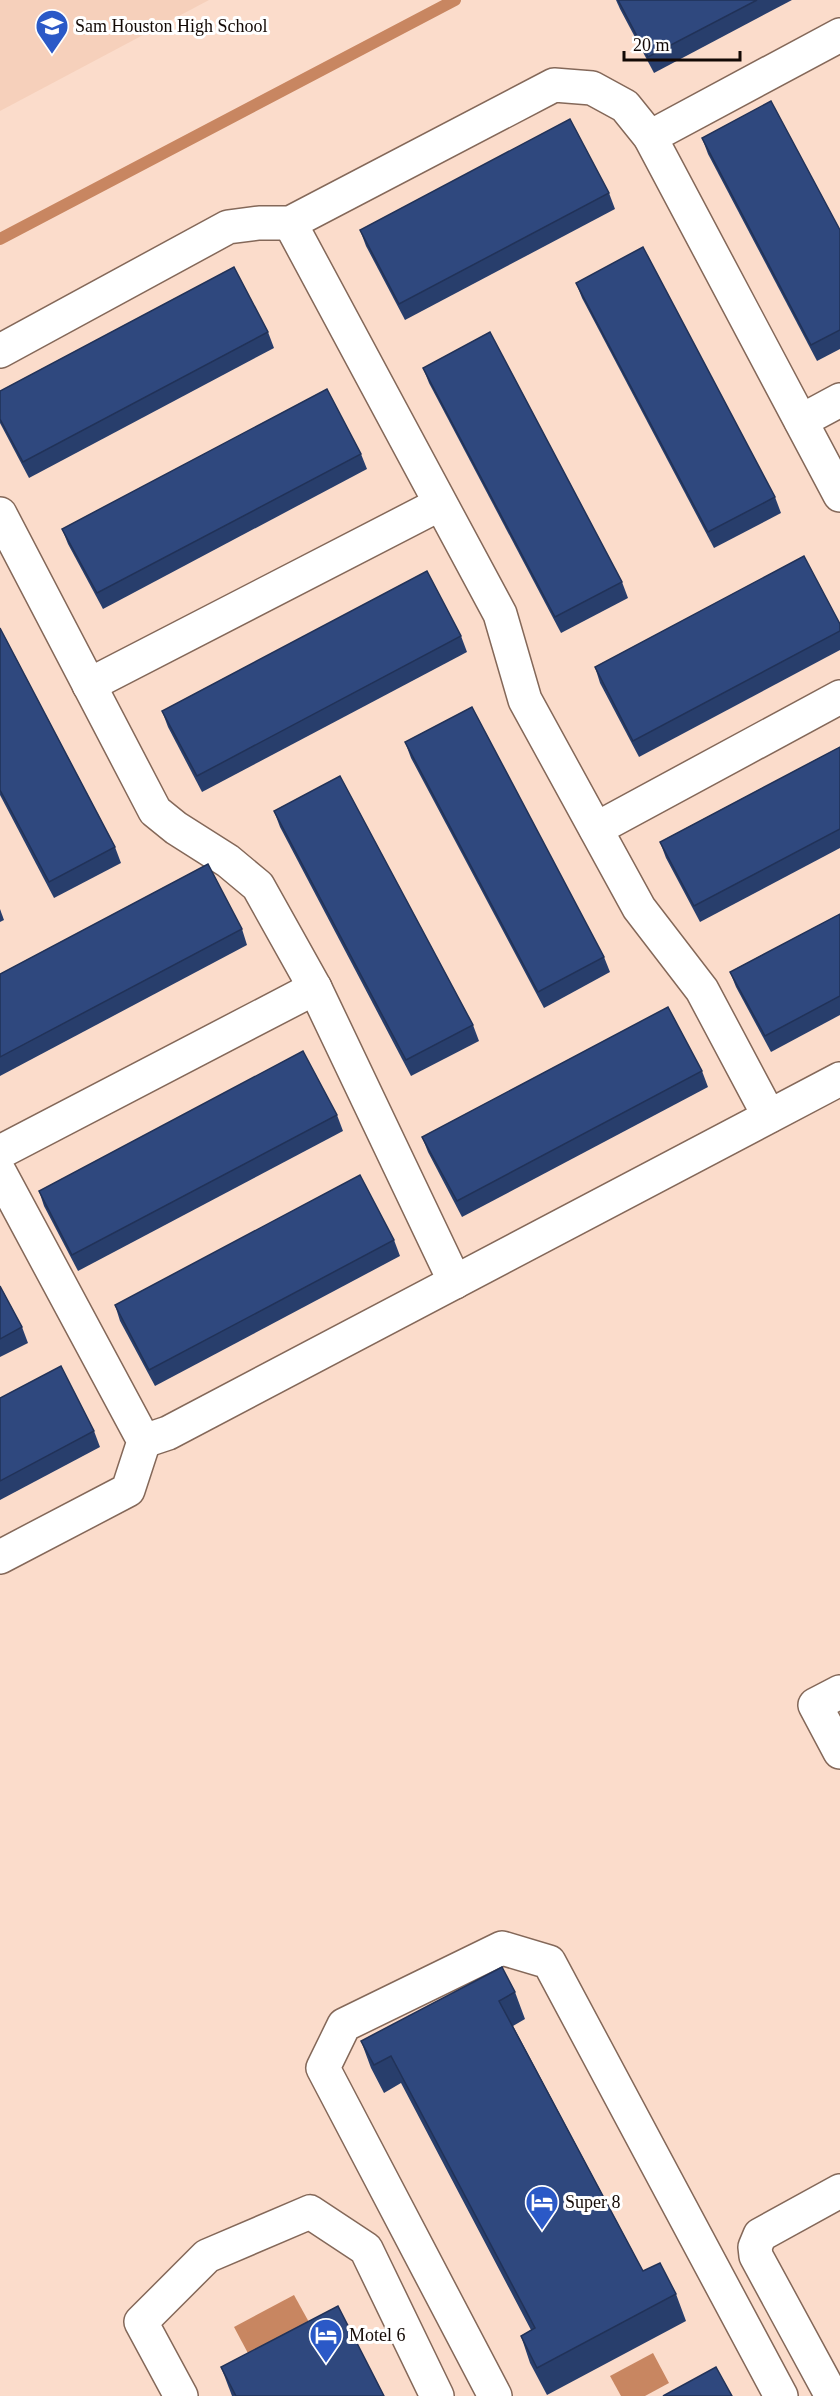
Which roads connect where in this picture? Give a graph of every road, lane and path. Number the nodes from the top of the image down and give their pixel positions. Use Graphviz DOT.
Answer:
graph roads {
  1 [pos="840,35"];
  2 [pos="650,137"];
  3 [pos="290,223"];
  4 [pos="0,351"];
  5 [pos="840,400"];
  6 [pos="801,421"];
  7 [pos="840,495"];
  8 [pos="440,504"];
  9 [pos="0,514"];
  10 [pos="89,685"];
  11 [pos="840,697"];
  12 [pos="596,829"];
  13 [pos="315,988"];
  14 [pos="840,1079"];
  15 [pos="769,1116"];
  16 [pos="0,1152"];
  17 [pos="0,1173"];
  18 [pos="455,1281"];
  19 [pos="144,1441"];
  20 [pos="0,1557"];
  21 [pos="840,1692"];
  22 [pos="840,1752"];
  23 [pos="840,2190"];
  24 [pos="181,2396"];
  25 [pos="437,2396"];
  26 [pos="495,2396"];
  27 [pos="781,2396"];
  28 [pos="832,2396"];
  1 -- 2 [label="lane"];
  2 -- 3 [label="lane"];
  2 -- 6 [label="lane"];
  3 -- 4 [label="lane"];
  3 -- 8 [label="lane"];
  5 -- 6 [label="lane"];
  6 -- 7 [label="lane"];
  8 -- 10 [label="lane"];
  8 -- 12 [label="lane"];
  9 -- 10 [label="lane"];
  10 -- 13 [label="lane"];
  11 -- 12 [label="lane"];
  12 -- 15 [label="lane"];
  13 -- 16 [label="lane"];
  13 -- 18 [label="lane"];
  14 -- 15 [label="lane"];
  15 -- 18 [label="lane"];
  17 -- 19 [label="lane"];
  18 -- 19 [label="lane"];
  19 -- 20 [label="lane"];
  21 -- 22 [label="lane"];
  23 -- 28 [label="lane"];
  24 -- 25 [label="lane"];
  26 -- 27 [label="lane"];
}
